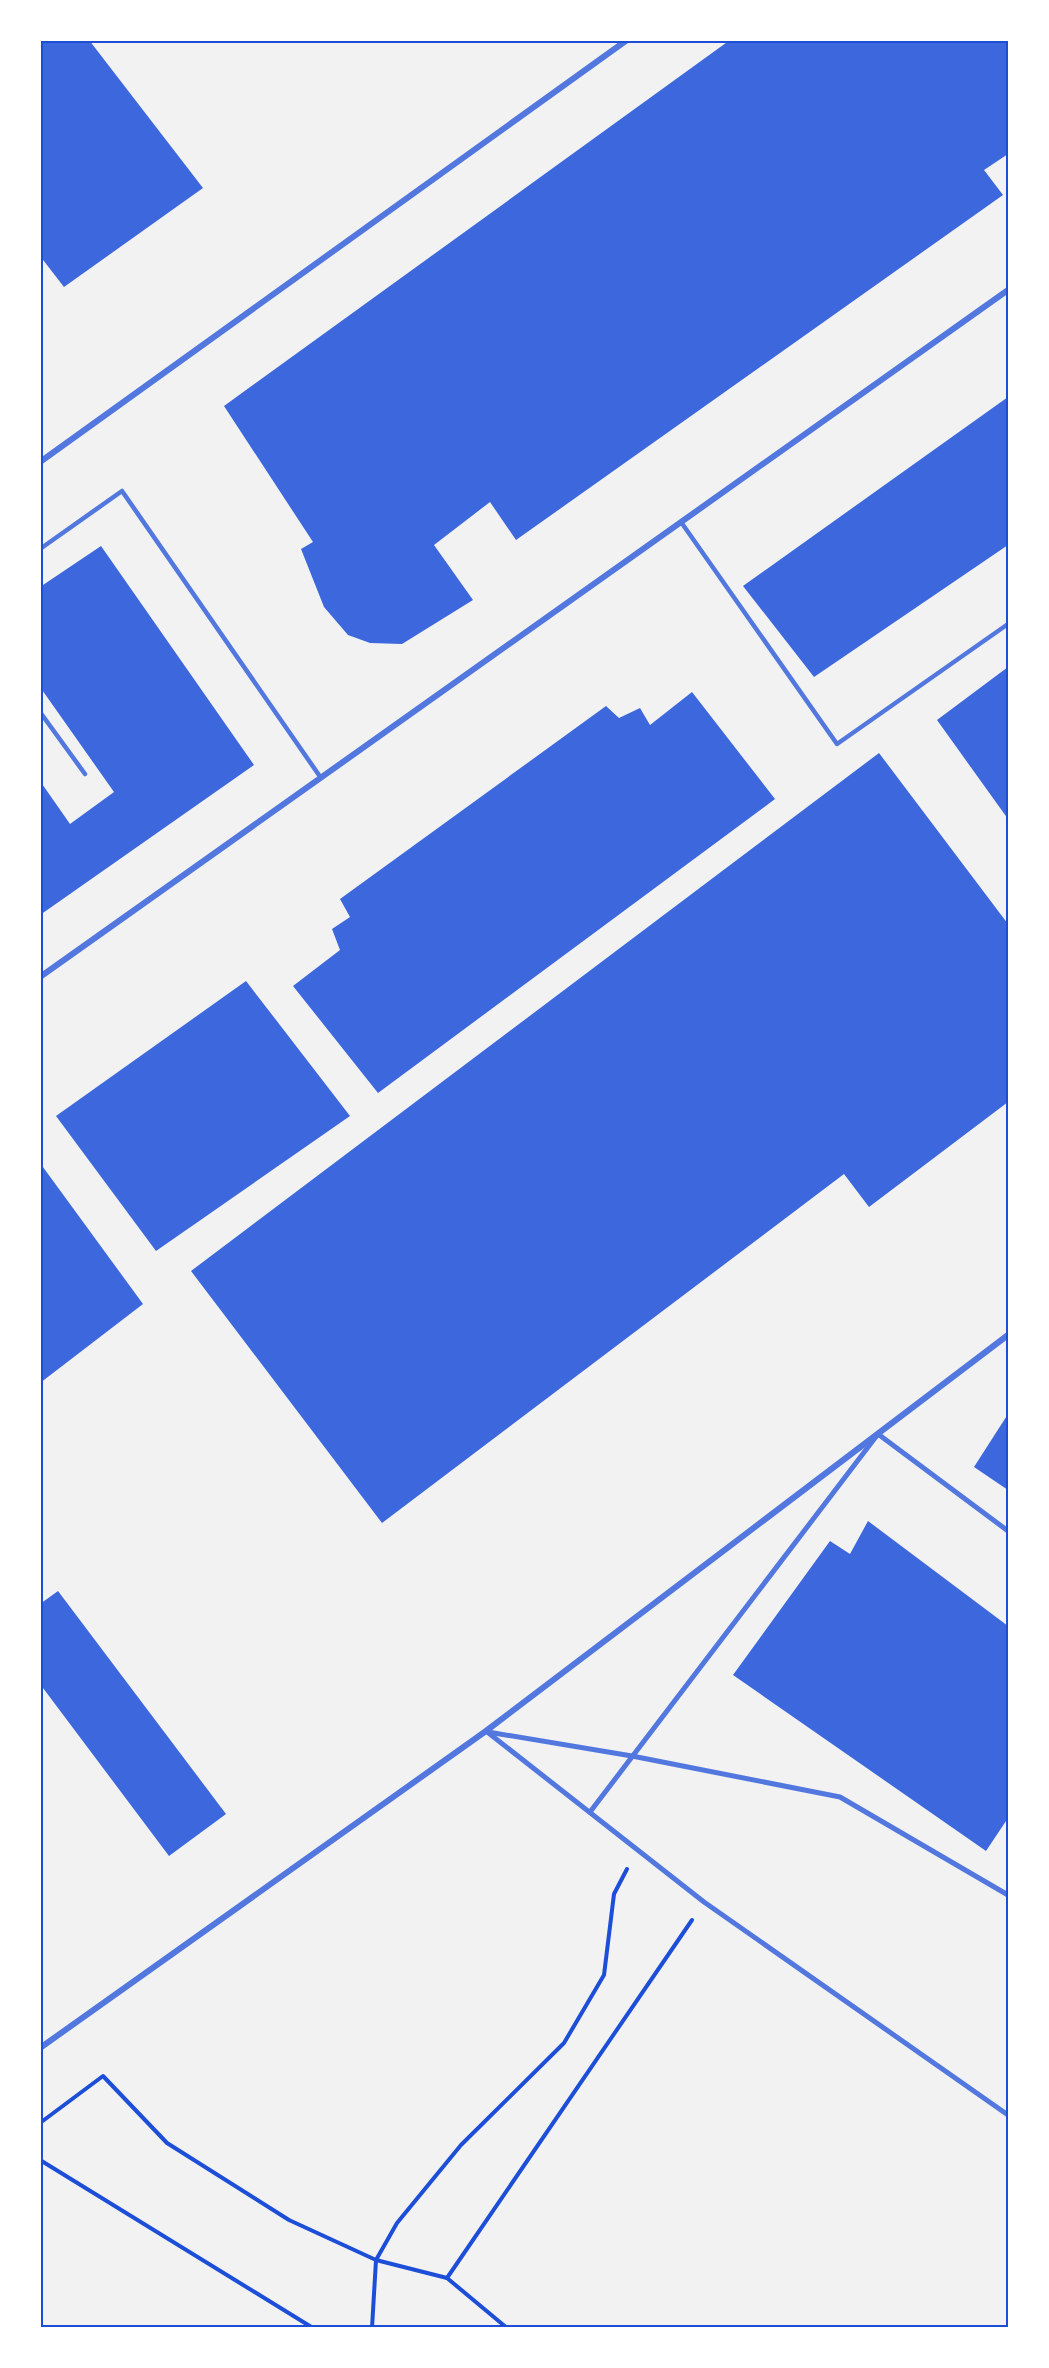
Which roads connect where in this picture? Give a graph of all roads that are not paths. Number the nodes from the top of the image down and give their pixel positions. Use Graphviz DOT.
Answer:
graph roads {
  1 [pos="627,40"];
  2 [pos="1008,290"];
  3 [pos="40,462"];
  4 [pos="681,522"];
  5 [pos="40,549"];
  6 [pos="1008,624"];
  7 [pos="40,712"];
  8 [pos="85,774"];
  9 [pos="321,778"];
  10 [pos="40,977"];
  11 [pos="1008,1335"];
  12 [pos="878,1434"];
  13 [pos="1008,1531"];
  14 [pos="486,1731"];
  15 [pos="632,1756"];
  16 [pos="590,1812"];
  17 [pos="1008,1895"];
  18 [pos="40,2048"];
  19 [pos="1008,2115"];
  1 -- 3 [label="street"];
  2 -- 4 [label="street"];
  4 -- 6 [label="lane"];
  4 -- 9 [label="street"];
  5 -- 9 [label="lane"];
  7 -- 8 [label="lane"];
  9 -- 10 [label="street"];
  11 -- 12 [label="street"];
  12 -- 13 [label="street"];
  12 -- 14 [label="street"];
  12 -- 15 [label="street"];
  14 -- 15 [label="street"];
  14 -- 16 [label="street"];
  14 -- 18 [label="street"];
  15 -- 16 [label="street"];
  15 -- 17 [label="street"];
  16 -- 19 [label="street"];
}
